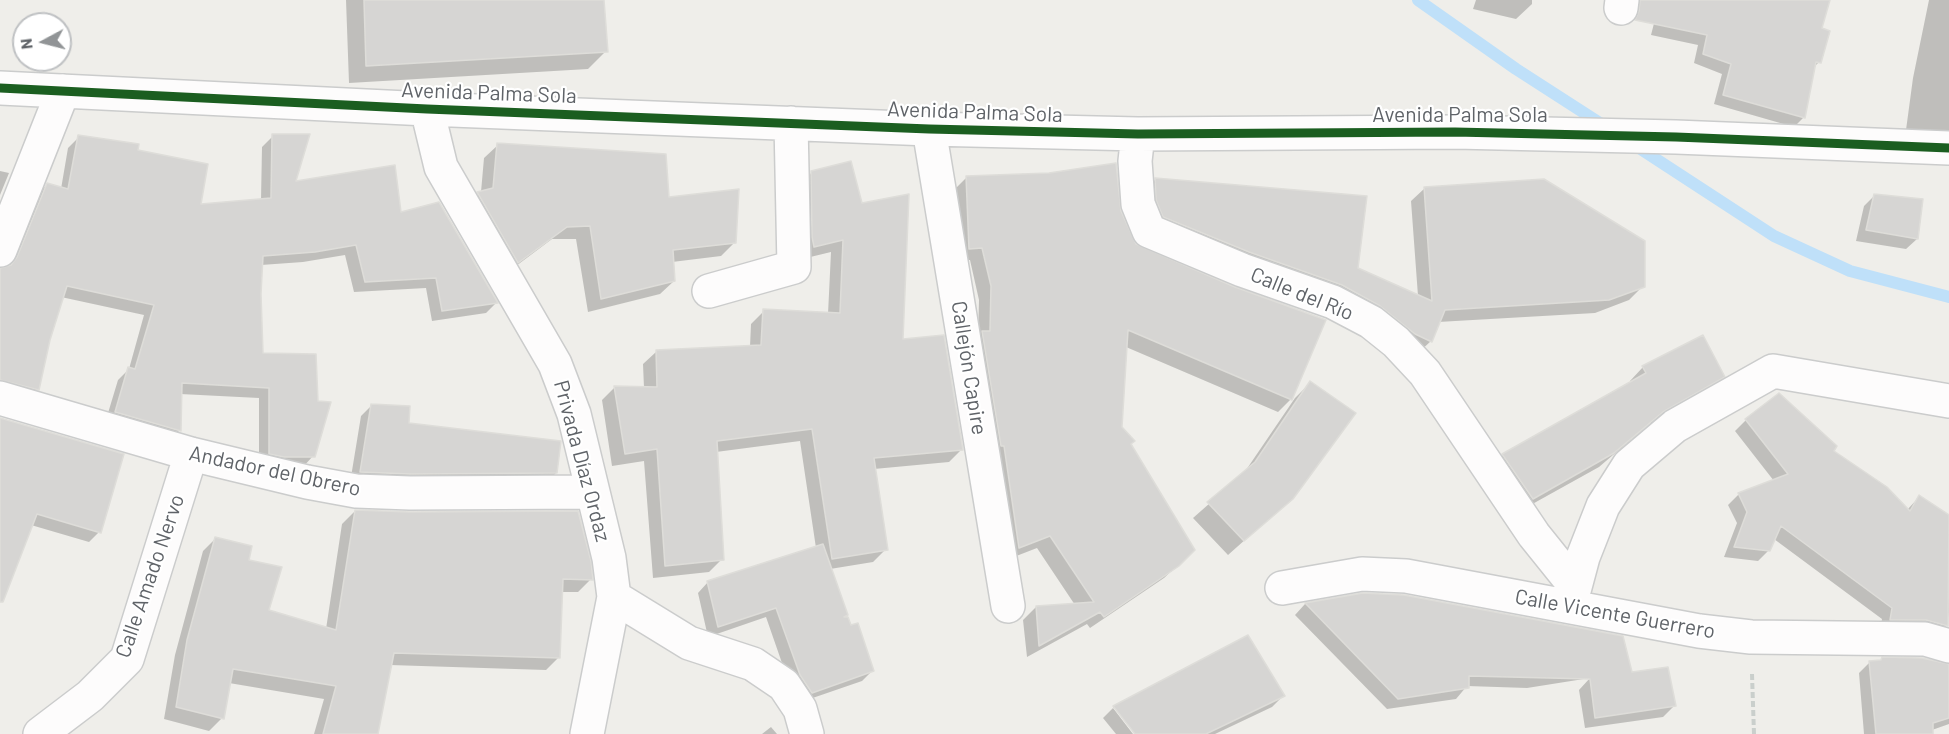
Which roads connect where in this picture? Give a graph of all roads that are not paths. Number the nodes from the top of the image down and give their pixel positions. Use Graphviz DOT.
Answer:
graph roads {
  1 [pos="0,88"];
  2 [pos="63,91"];
  3 [pos="427,109"];
  4 [pos="791,123"];
  5 [pos="929,129"];
  6 [pos="1138,134"];
  7 [pos="1949,148"];
  8 [pos="0,250"];
  9 [pos="709,291"];
  10 [pos="0,398"];
  11 [pos="1949,401"];
  12 [pos="191,454"];
  13 [pos="592,492"];
  14 [pos="1282,588"];
  15 [pos="1572,596"];
  16 [pos="614,597"];
  17 [pos="1008,606"];
  18 [pos="1949,646"];
  19 [pos="40,734"];
  20 [pos="587,734"];
  21 [pos="807,734"];
  1 -- 2 [label="street, Avenida Palma Sola"];
  2 -- 3 [label="street, Avenida Palma Sola"];
  2 -- 8 [label="street"];
  3 -- 4 [label="street, Avenida Palma Sola"];
  3 -- 13 [label="street, Privada Díaz Ordaz"];
  4 -- 5 [label="street, Avenida Palma Sola"];
  4 -- 9 [label="street"];
  5 -- 6 [label="street, Avenida Palma Sola"];
  5 -- 17 [label="street, Callejón Capire"];
  6 -- 7 [label="street, Avenida Palma Sola"];
  6 -- 15 [label="street, Calle del Río"];
  10 -- 12 [label="street, Andador del Obrero"];
  11 -- 15 [label="street"];
  12 -- 13 [label="street, Andador del Obrero"];
  12 -- 19 [label="street, Calle Amado Nervo"];
  13 -- 16 [label="street, Privada Díaz Ordaz"];
  14 -- 15 [label="street, Calle Vicente Guerrero"];
  15 -- 18 [label="street, Calle Vicente Guerrero"];
  16 -- 20 [label="street, Privada Díaz Ordaz"];
  16 -- 21 [label="street"];
}
